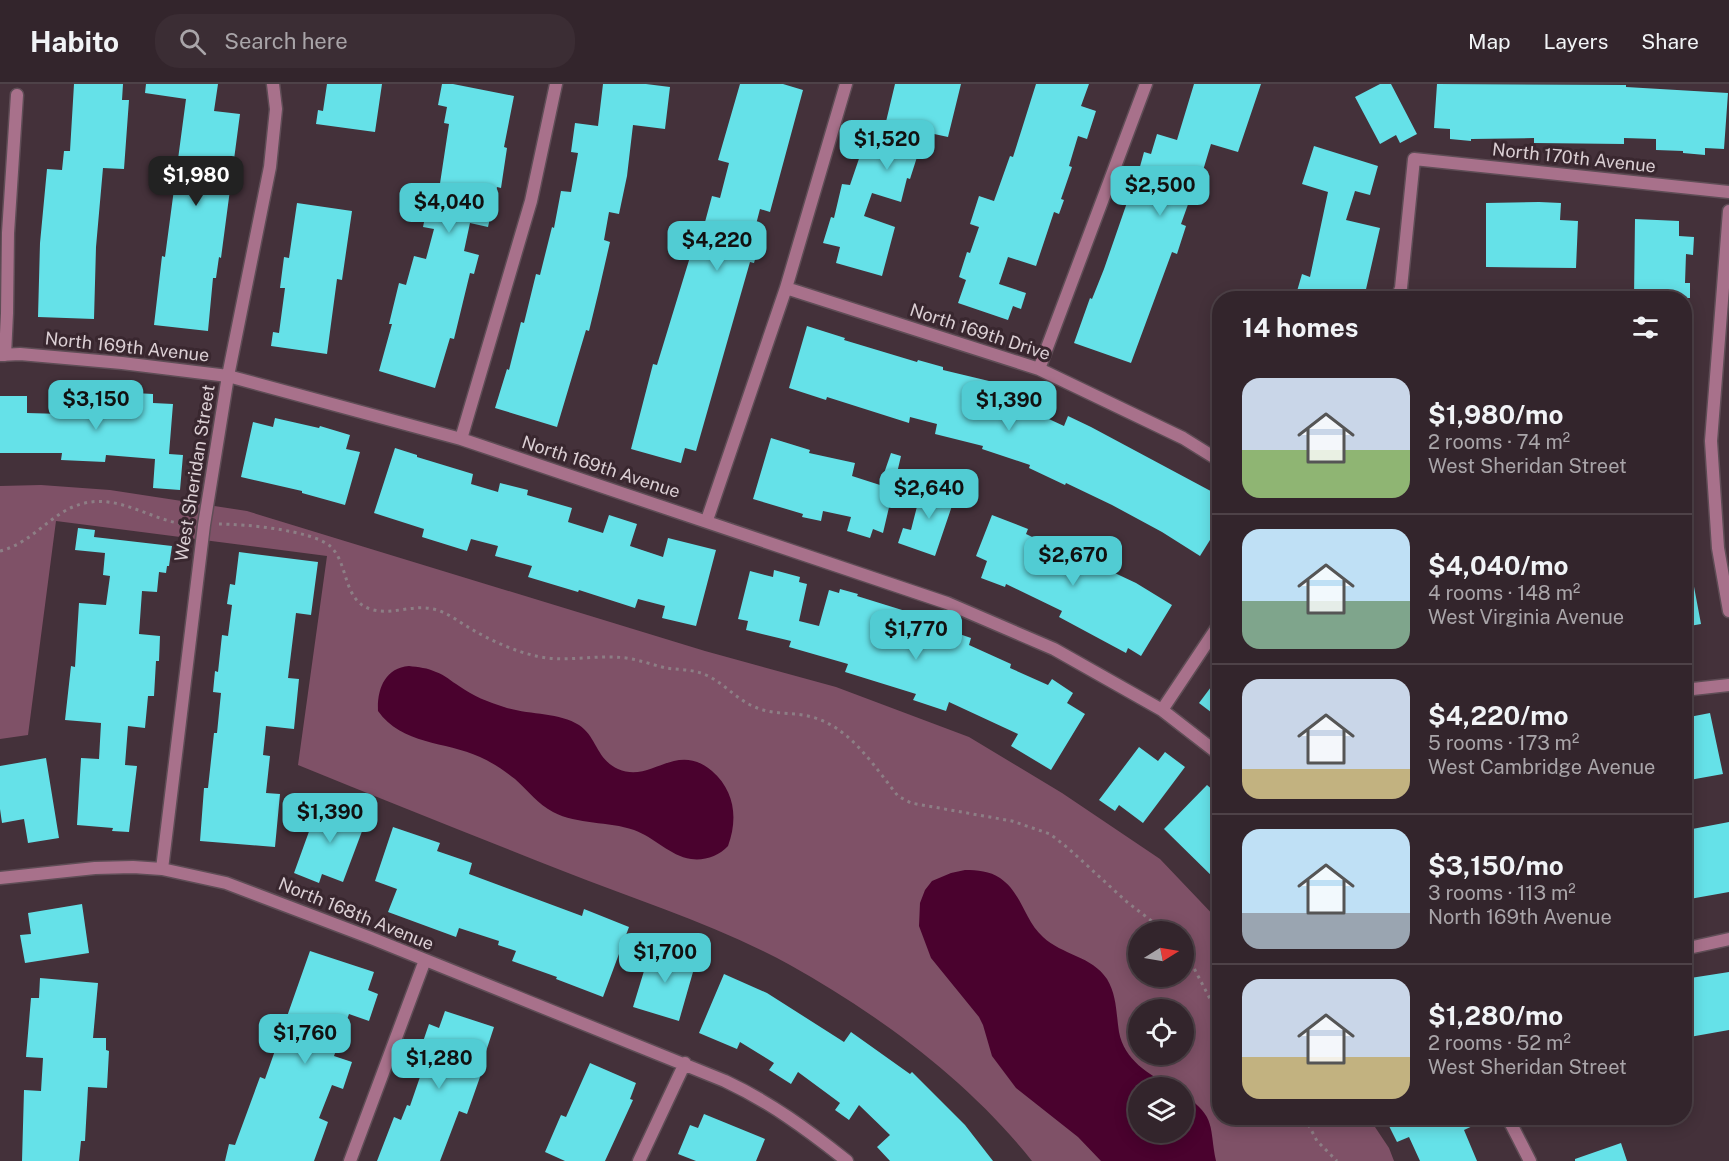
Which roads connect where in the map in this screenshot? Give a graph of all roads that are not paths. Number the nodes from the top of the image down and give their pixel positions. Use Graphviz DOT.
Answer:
graph roads {
  1 [pos="273,84"];
  2 [pos="556,84"];
  3 [pos="846,84"];
  4 [pos="1146,84"];
  5 [pos="16,95"];
  6 [pos="1729,192"];
  7 [pos="1729,211"];
  8 [pos="786,288"];
  9 [pos="1400,291"];
  10 [pos="2,355"];
  11 [pos="1040,369"];
  12 [pos="228,376"];
  13 [pos="461,440"];
  14 [pos="1212,456"];
  15 [pos="707,520"];
  16 [pos="1729,611"];
  17 [pos="1212,635"];
  18 [pos="1729,685"];
  19 [pos="1692,689"];
  20 [pos="1162,710"];
  21 [pos="1212,749"];
  22 [pos="162,869"];
  23 [pos="0,878"];
  24 [pos="1729,939"];
  25 [pos="1692,947"];
  26 [pos="424,960"];
  27 [pos="685,1063"];
  28 [pos="1512,1125"];
  29 [pos="350,1161"];
  30 [pos="639,1161"];
  31 [pos="847,1161"];
  32 [pos="1530,1161"];
  1 -- 12 [label="street, West Sheridan Street"];
  2 -- 13 [label="street"];
  3 -- 8 [label="street"];
  4 -- 11 [label="street"];
  5 -- 10 [label="street"];
  6 -- 9 [label="street, North 170th Avenue"];
  7 -- 16 [label="street"];
  8 -- 11 [label="street, North 169th Drive"];
  8 -- 15 [label="street"];
  10 -- 12 [label="street, North 169th Avenue"];
  11 -- 14 [label="street, North 169th Drive"];
  12 -- 13 [label="street, North 169th Avenue"];
  12 -- 22 [label="street, West Sheridan Street"];
  13 -- 15 [label="street, North 169th Avenue"];
  15 -- 20 [label="street, North 169th Avenue"];
  17 -- 20 [label="street"];
  18 -- 19 [label="street"];
  20 -- 21 [label="street, North 169th Avenue"];
  22 -- 23 [label="street, North 168th Avenue"];
  22 -- 26 [label="street, North 168th Avenue"];
  24 -- 25 [label="street"];
  26 -- 27 [label="street, North 168th Avenue"];
  26 -- 29 [label="street"];
  27 -- 30 [label="street"];
  27 -- 31 [label="street, North 168th Avenue"];
  28 -- 32 [label="street"];
}
